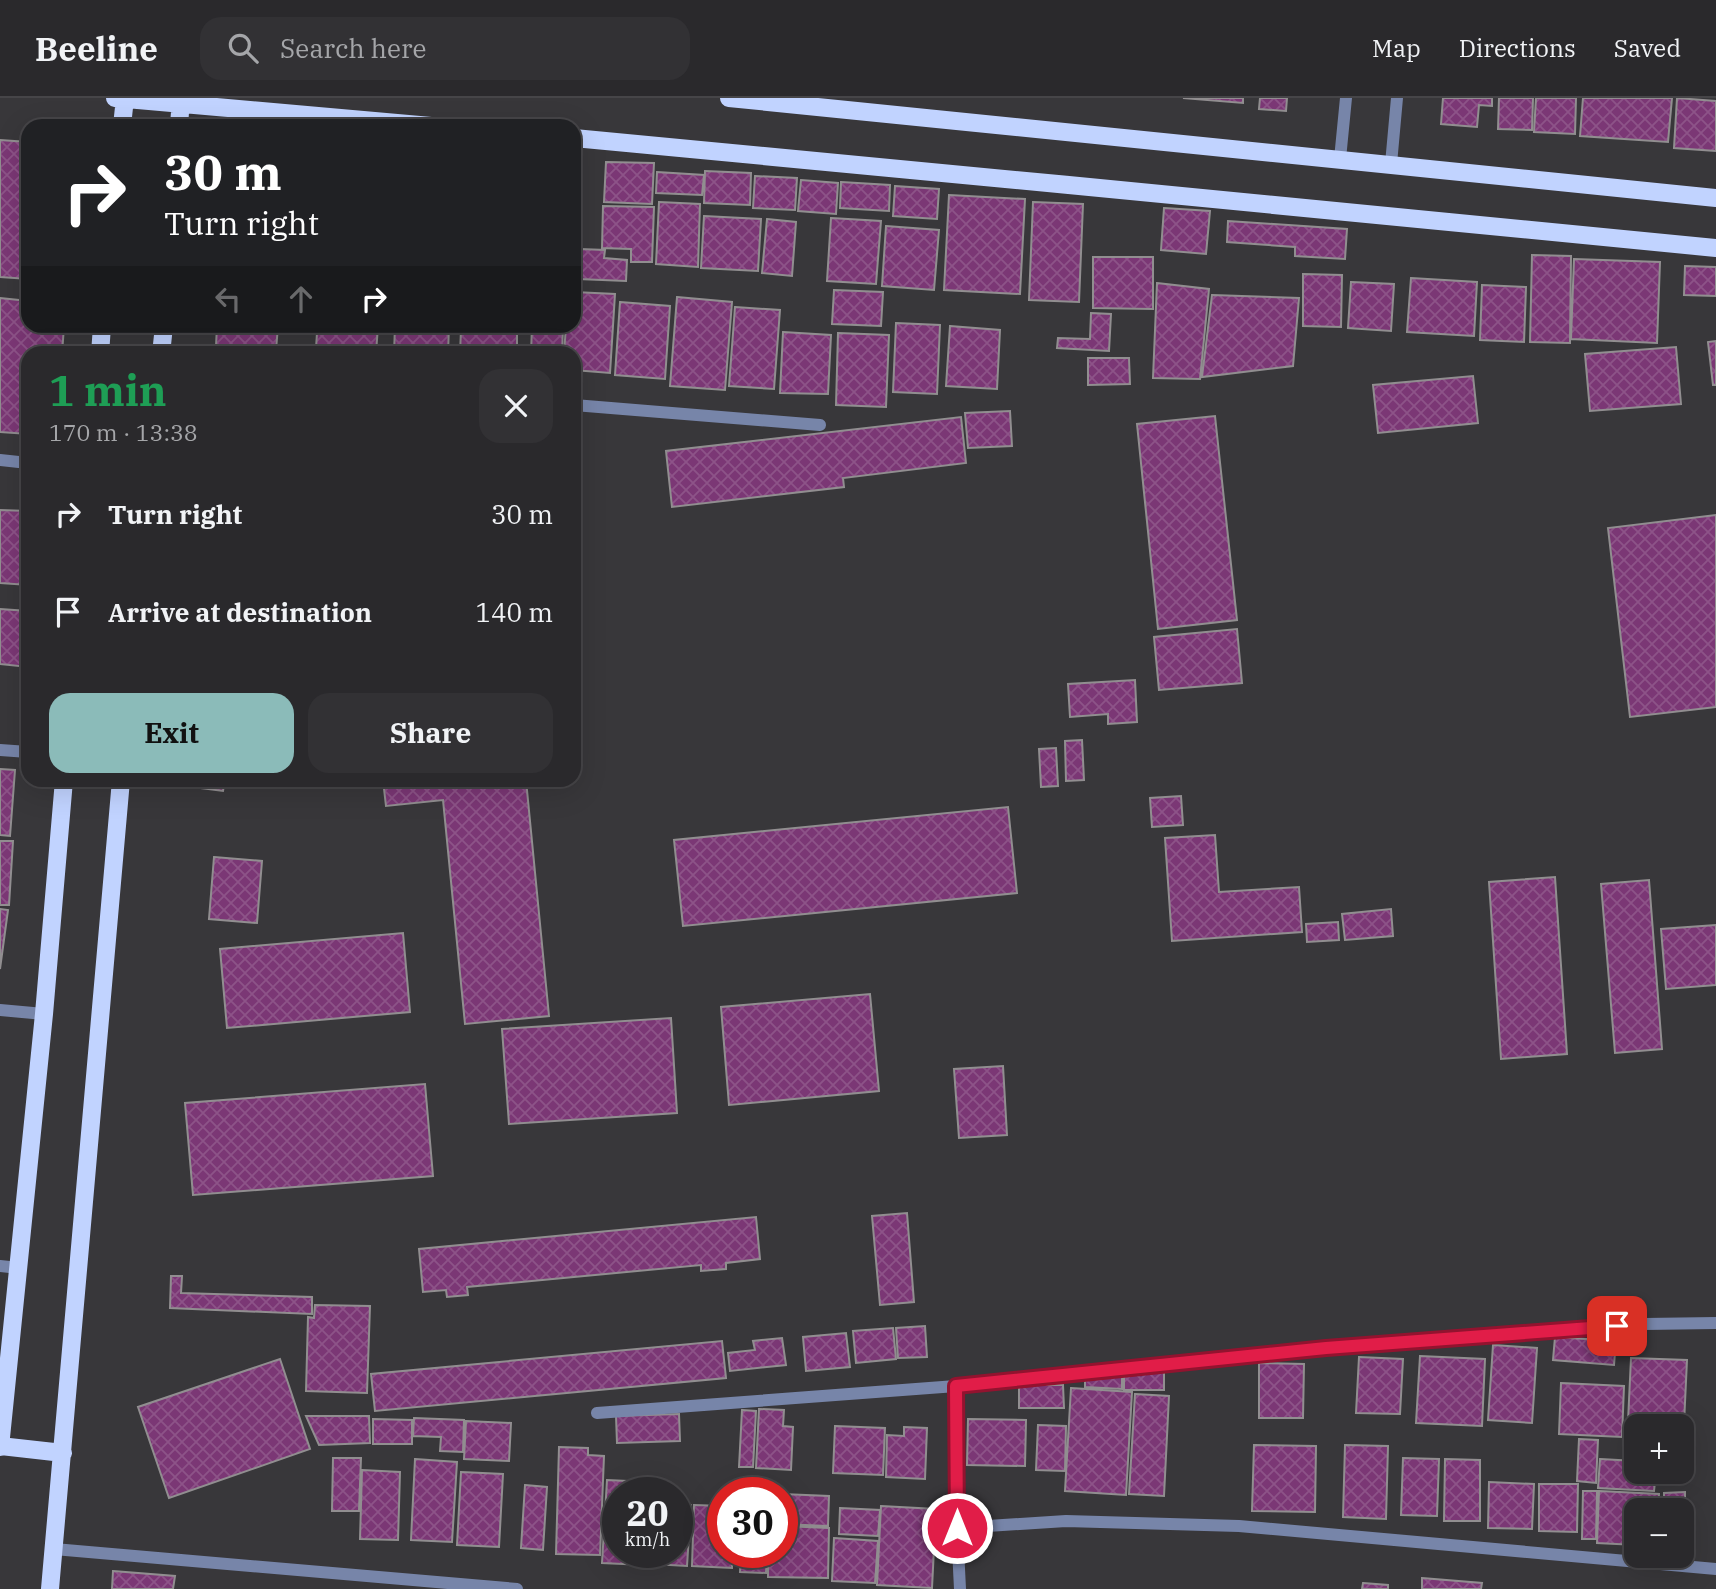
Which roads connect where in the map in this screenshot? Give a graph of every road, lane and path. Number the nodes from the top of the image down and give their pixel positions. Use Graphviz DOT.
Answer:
graph roads {
  1 [pos="121,98"];
  2 [pos="729,98"];
  3 [pos="1346,98"];
  4 [pos="1397,98"];
  5 [pos="181,101"];
  6 [pos="122,119"];
  7 [pos="180,119"];
  8 [pos="361,119"];
  9 [pos="581,139"];
  10 [pos="1340,159"];
  11 [pos="1391,164"];
  12 [pos="1716,198"];
  13 [pos="1716,248"];
  14 [pos="581,406"];
  15 [pos="820,425"];
  16 [pos="0,460"];
  17 [pos="21,462"];
  18 [pos="0,750"];
  19 [pos="21,752"];
  20 [pos="63,787"];
  21 [pos="120,787"];
  22 [pos="0,1010"];
  23 [pos="44,1014"];
  24 [pos="0,1266"];
  25 [pos="19,1268"];
  26 [pos="1716,1323"];
  27 [pos="956,1386"];
  28 [pos="597,1413"];
  29 [pos="0,1446"];
  30 [pos="63,1453"];
  31 [pos="957,1528"];
  32 [pos="54,1549"];
  33 [pos="1716,1569"];
  34 [pos="50,1589"];
  35 [pos="517,1589"];
  36 [pos="960,1589"];
  1 -- 5 [label="main road"];
  1 -- 6 [label="main road"];
  2 -- 10 [label="main road"];
  3 -- 10 [label="street"];
  4 -- 11 [label="street"];
  5 -- 7 [label="main road"];
  5 -- 8 [label="main road"];
  9 -- 13 [label="main road"];
  10 -- 11 [label="main road"];
  11 -- 12 [label="main road"];
  14 -- 15 [label="street"];
  16 -- 17 [label="street"];
  18 -- 19 [label="street"];
  20 -- 23 [label="main road"];
  21 -- 30 [label="main road"];
  22 -- 23 [label="street"];
  23 -- 25 [label="main road"];
  24 -- 25 [label="street"];
  25 -- 29 [label="main road"];
  26 -- 27 [label="street"];
  27 -- 28 [label="street"];
  27 -- 31 [label="street"];
  29 -- 30 [label="main road"];
  30 -- 32 [label="main road"];
  31 -- 33 [label="street"];
  31 -- 36 [label="street"];
  32 -- 34 [label="main road"];
  32 -- 35 [label="street"];
}
